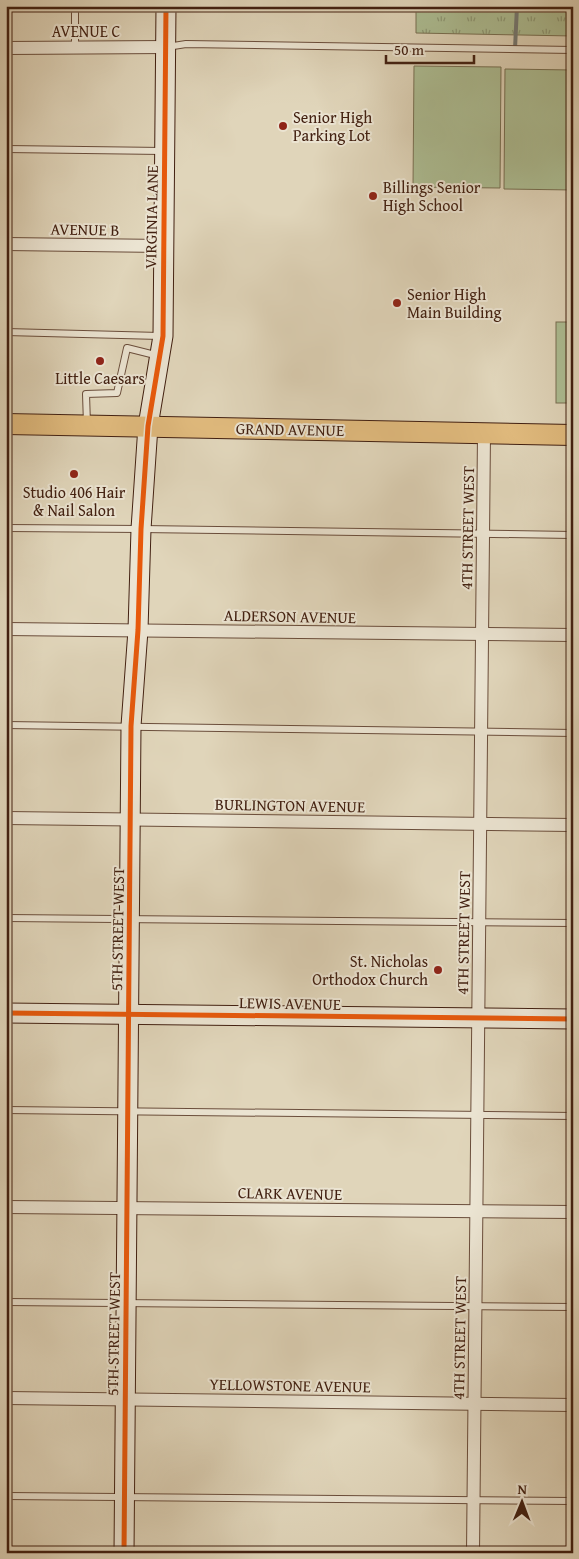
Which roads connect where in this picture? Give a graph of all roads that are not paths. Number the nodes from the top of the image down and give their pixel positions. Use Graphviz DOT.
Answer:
graph roads {
  1 [pos="75,6"];
  2 [pos="166,6"];
  3 [pos="166,47"];
  4 [pos="6,48"];
  5 [pos="75,48"];
  6 [pos="573,50"];
  7 [pos="6,149"];
  8 [pos="164,151"];
  9 [pos="6,244"];
  10 [pos="163,246"];
  11 [pos="6,332"];
  12 [pos="164,336"];
  13 [pos="160,356"];
  14 [pos="6,424"];
  15 [pos="87,425"];
  16 [pos="148,426"];
  17 [pos="484,434"];
  18 [pos="573,435"];
  19 [pos="6,528"];
  20 [pos="141,529"];
  21 [pos="483,534"];
  22 [pos="573,535"];
  23 [pos="6,629"];
  24 [pos="138,630"];
  25 [pos="482,634"];
  26 [pos="573,635"];
  27 [pos="6,724"];
  28 [pos="131,726"];
  29 [pos="481,732"];
  30 [pos="573,732"];
  31 [pos="6,818"];
  32 [pos="130,820"];
  33 [pos="480,824"];
  34 [pos="573,825"];
  35 [pos="6,918"];
  36 [pos="130,919"];
  37 [pos="479,922"];
  38 [pos="573,923"];
  39 [pos="6,1013"];
  40 [pos="129,1014"];
  41 [pos="478,1018"];
  42 [pos="573,1019"];
  43 [pos="6,1110"];
  44 [pos="128,1111"];
  45 [pos="477,1115"];
  46 [pos="573,1116"];
  47 [pos="6,1207"];
  48 [pos="127,1208"];
  49 [pos="476,1211"];
  50 [pos="573,1212"];
  51 [pos="6,1302"];
  52 [pos="126,1303"];
  53 [pos="475,1306"];
  54 [pos="573,1307"];
  55 [pos="6,1398"];
  56 [pos="125,1400"];
  57 [pos="474,1404"];
  58 [pos="573,1405"];
  59 [pos="6,1496"];
  60 [pos="124,1498"];
  61 [pos="473,1499"];
  62 [pos="573,1501"];
  63 [pos="124,1553"];
  64 [pos="473,1553"];
  1 -- 5 [label="lane"];
  2 -- 3 [label="street, VIRGINIA LANE"];
  3 -- 5 [label="street, AVENUE C"];
  3 -- 6 [label="lane"];
  3 -- 8 [label="street, VIRGINIA LANE"];
  4 -- 5 [label="street, AVENUE C"];
  7 -- 8 [label="lane"];
  8 -- 10 [label="street, VIRGINIA LANE"];
  9 -- 10 [label="street, AVENUE B"];
  10 -- 12 [label="street, VIRGINIA LANE"];
  11 -- 12 [label="lane"];
  12 -- 13 [label="street, VIRGINIA LANE"];
  13 -- 15 [label="lane"];
  13 -- 16 [label="street, VIRGINIA LANE"];
  14 -- 15 [label="main road, GRAND AVENUE"];
  15 -- 16 [label="main road, GRAND AVENUE"];
  16 -- 17 [label="main road, GRAND AVENUE"];
  16 -- 20 [label="street, 5TH STREET WEST"];
  17 -- 18 [label="main road, GRAND AVENUE"];
  17 -- 21 [label="street, 4TH STREET WEST"];
  19 -- 20 [label="lane"];
  20 -- 21 [label="lane"];
  20 -- 24 [label="street, 5TH STREET WEST"];
  21 -- 22 [label="lane"];
  21 -- 25 [label="street, 4TH STREET WEST"];
  23 -- 24 [label="street, ALDERSON AVENUE"];
  24 -- 25 [label="street, ALDERSON AVENUE"];
  24 -- 28 [label="street, 5TH STREET WEST"];
  25 -- 26 [label="street, ALDERSON AVENUE"];
  25 -- 29 [label="street, 4TH STREET WEST"];
  27 -- 28 [label="lane"];
  28 -- 29 [label="lane"];
  28 -- 32 [label="street, 5TH STREET WEST"];
  29 -- 30 [label="lane"];
  29 -- 33 [label="street, 4TH STREET WEST"];
  31 -- 32 [label="street, BURLINGTON AVENUE"];
  32 -- 33 [label="street, BURLINGTON AVENUE"];
  32 -- 36 [label="street, 5TH STREET WEST"];
  33 -- 34 [label="street, BURLINGTON AVENUE"];
  33 -- 37 [label="street, 4TH STREET WEST"];
  35 -- 36 [label="lane"];
  36 -- 37 [label="lane"];
  36 -- 40 [label="street, 5TH STREET WEST"];
  37 -- 38 [label="lane"];
  37 -- 41 [label="street, 4TH STREET WEST"];
  39 -- 40 [label="street, LEWIS AVENUE"];
  40 -- 41 [label="street, LEWIS AVENUE"];
  40 -- 44 [label="street, 5TH STREET WEST"];
  41 -- 42 [label="street, LEWIS AVENUE"];
  41 -- 45 [label="street, 4TH STREET WEST"];
  43 -- 44 [label="lane"];
  44 -- 45 [label="lane"];
  44 -- 48 [label="street, 5TH STREET WEST"];
  45 -- 46 [label="lane"];
  45 -- 49 [label="street, 4TH STREET WEST"];
  47 -- 48 [label="street, CLARK AVENUE"];
  48 -- 49 [label="street, CLARK AVENUE"];
  48 -- 52 [label="street, 5TH STREET WEST"];
  49 -- 50 [label="street, CLARK AVENUE"];
  49 -- 53 [label="street, 4TH STREET WEST"];
  51 -- 52 [label="lane"];
  52 -- 53 [label="lane"];
  52 -- 56 [label="street, 5TH STREET WEST"];
  53 -- 54 [label="lane"];
  53 -- 57 [label="street, 4TH STREET WEST"];
  55 -- 56 [label="street, YELLOWSTONE AVENUE"];
  56 -- 57 [label="street, YELLOWSTONE AVENUE"];
  56 -- 60 [label="street, 5TH STREET WEST"];
  57 -- 58 [label="street, YELLOWSTONE AVENUE"];
  57 -- 61 [label="street, 4TH STREET WEST"];
  59 -- 60 [label="lane"];
  60 -- 61 [label="lane"];
  60 -- 63 [label="street, 5TH STREET WEST"];
  61 -- 62 [label="lane"];
  61 -- 64 [label="street, 4TH STREET WEST"];
}
